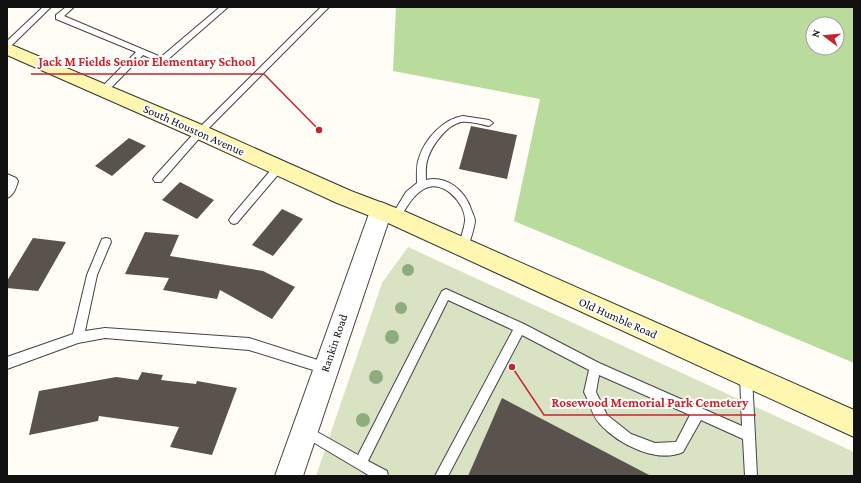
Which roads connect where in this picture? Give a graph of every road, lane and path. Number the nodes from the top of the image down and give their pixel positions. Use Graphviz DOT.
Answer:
graph roads {
  1 [pos="47,7"];
  2 [pos="70,7"];
  3 [pos="224,7"];
  4 [pos="325,7"];
  5 [pos="7,45"];
  6 [pos="7,48"];
  7 [pos="142,51"];
  8 [pos="103,91"];
  9 [pos="489,123"];
  10 [pos="200,132"];
  11 [pos="279,167"];
  12 [pos="7,178"];
  13 [pos="158,179"];
  14 [pos="422,185"];
  15 [pos="7,194"];
  16 [pos="389,214"];
  17 [pos="234,220"];
  18 [pos="106,242"];
  19 [pos="463,248"];
  20 [pos="520,328"];
  21 [pos="78,338"];
  22 [pos="7,363"];
  23 [pos="596,367"];
  24 [pos="326,368"];
  25 [pos="746,376"];
  26 [pos="699,412"];
  27 [pos="854,424"];
  28 [pos="305,431"];
  29 [pos="749,435"];
  30 [pos="360,464"];
  31 [pos="289,476"];
  32 [pos="382,476"];
  33 [pos="441,476"];
  34 [pos="751,476"];
  1 -- 5 [label="lane"];
  2 -- 7 [label="lane"];
  3 -- 7 [label="lane"];
  4 -- 10 [label="lane"];
  6 -- 8 [label="main road, South Houston Avenue"];
  7 -- 8 [label="lane"];
  8 -- 10 [label="main road, South Houston Avenue"];
  9 -- 14 [label="lane"];
  10 -- 11 [label="main road, South Houston Avenue"];
  10 -- 13 [label="lane"];
  11 -- 16 [label="main road, South Houston Avenue"];
  11 -- 17 [label="lane"];
  12 -- 15 [label="lane"];
  14 -- 16 [label="lane"];
  14 -- 19 [label="lane"];
  16 -- 19 [label="main road, Old Humble Road"];
  16 -- 24 [label="street, Rankin Road"];
  18 -- 21 [label="lane"];
  19 -- 25 [label="main road, Old Humble Road"];
  20 -- 23 [label="lane"];
  20 -- 30 [label="lane"];
  20 -- 33 [label="lane"];
  21 -- 22 [label="lane"];
  21 -- 24 [label="lane"];
  23 -- 26 [label="lane"];
  23 -- 26 [label="lane"];
  24 -- 28 [label="street, Rankin Road"];
  25 -- 27 [label="main road, Old Humble Road"];
  25 -- 29 [label="lane"];
  26 -- 29 [label="lane"];
  28 -- 30 [label="lane"];
  28 -- 31 [label="street, Rankin Road"];
  29 -- 34 [label="lane"];
  30 -- 32 [label="lane"];
}
